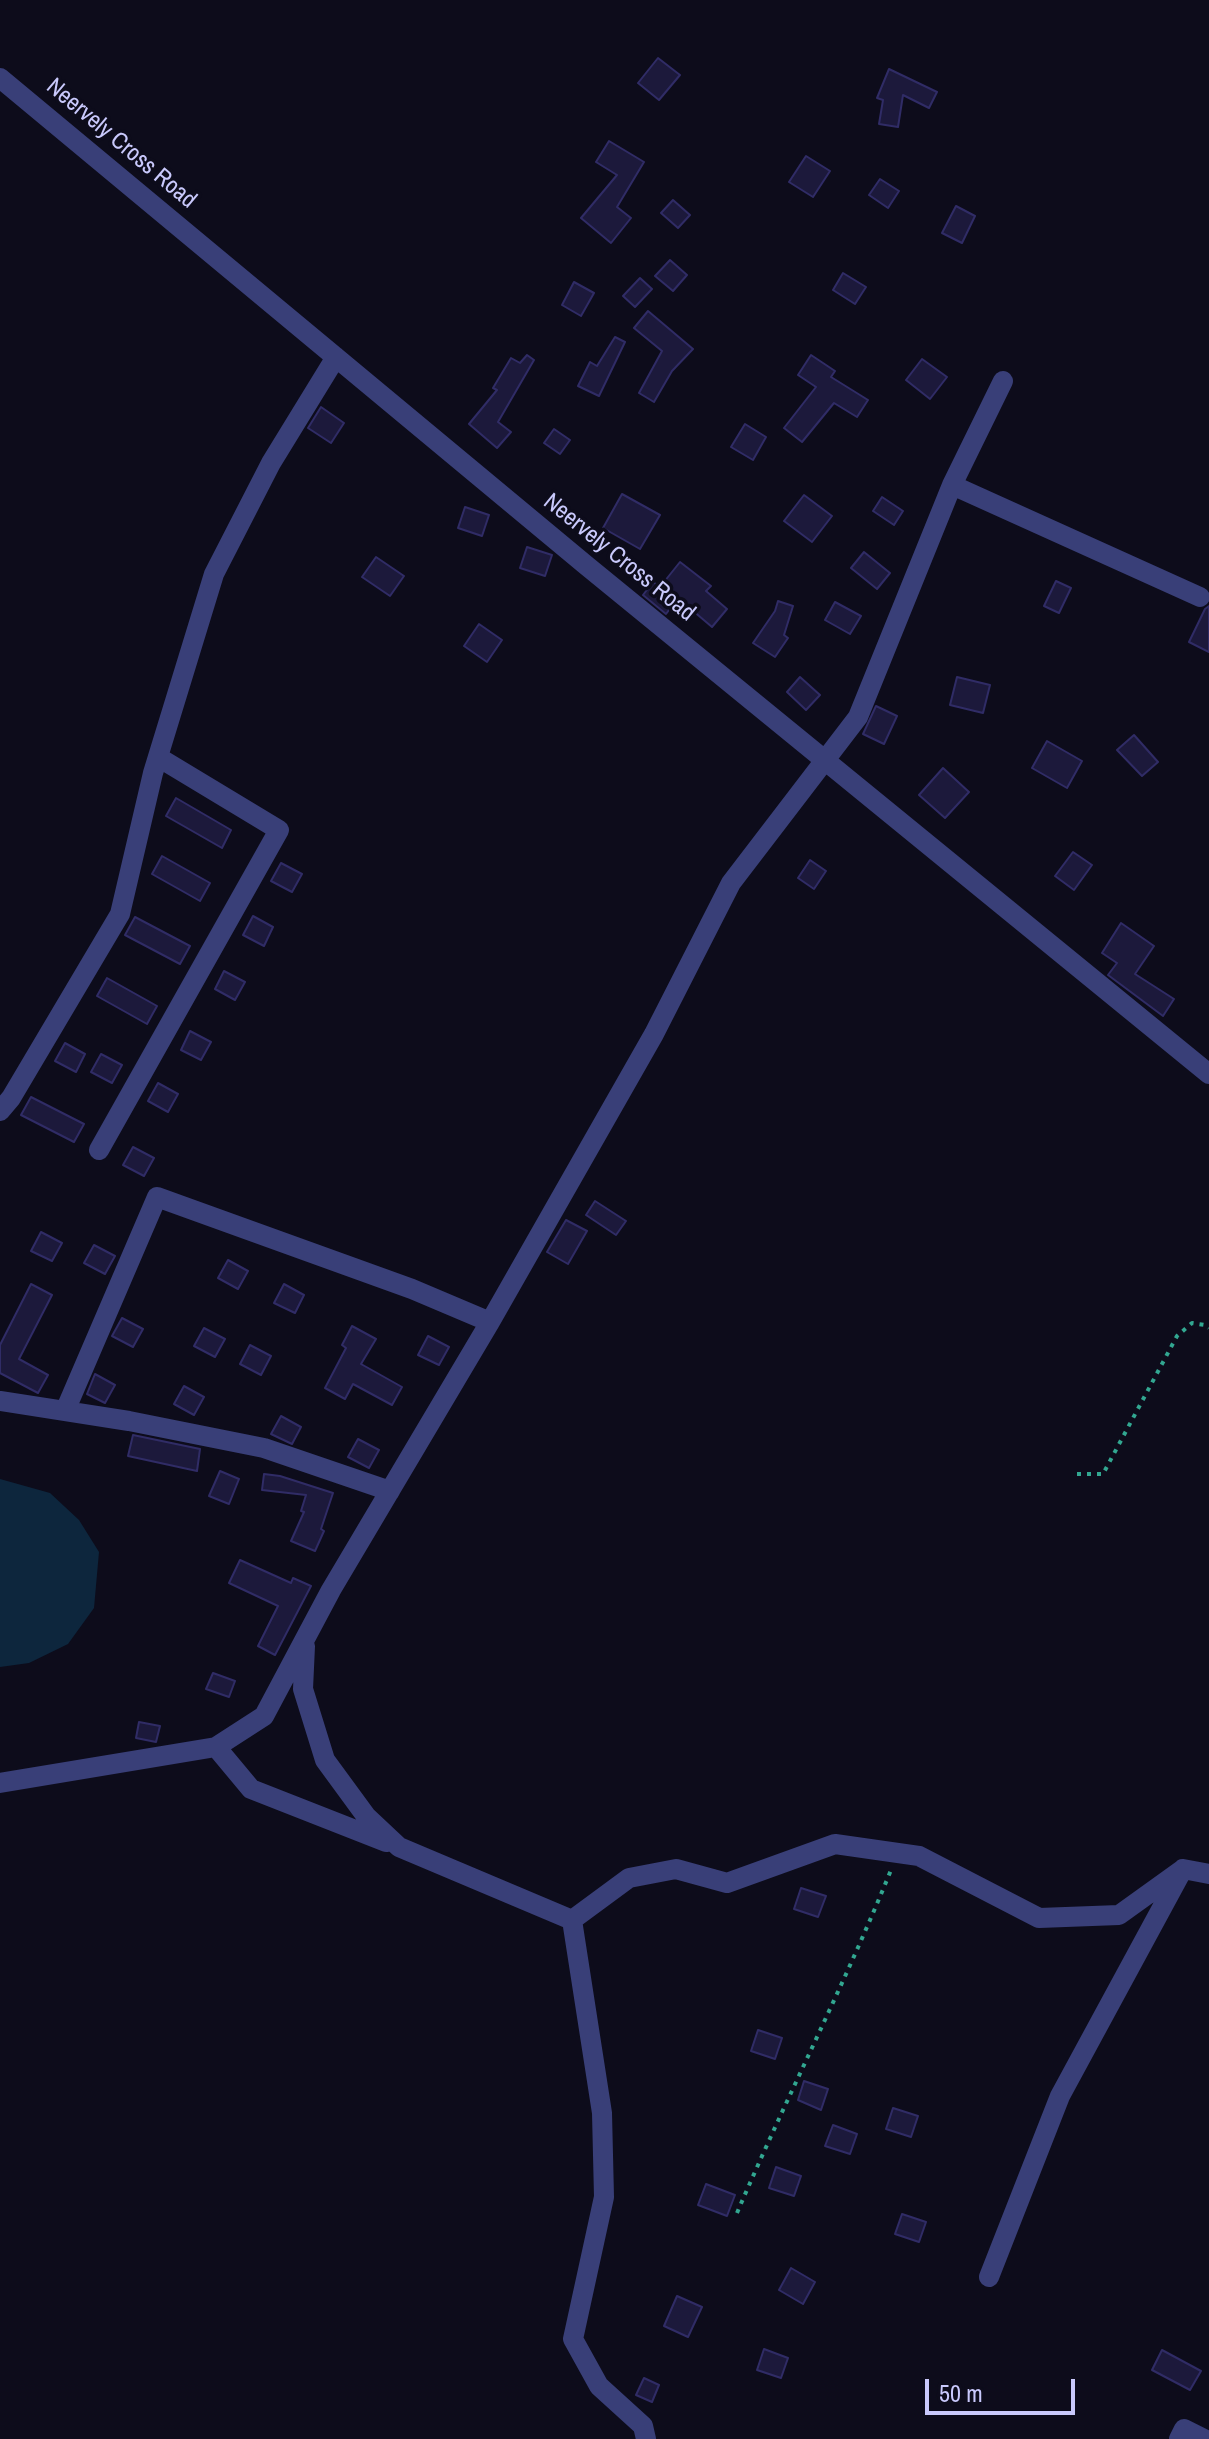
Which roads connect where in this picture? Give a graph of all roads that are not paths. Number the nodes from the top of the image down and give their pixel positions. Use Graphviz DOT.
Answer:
graph roads {
  1 [pos="4,89"];
  2 [pos="336,357"];
  3 [pos="1003,381"];
  4 [pos="952,485"];
  5 [pos="1200,597"];
  6 [pos="158,757"];
  7 [pos="826,761"];
  8 [pos="1209,1074"];
  9 [pos="0,1111"];
  10 [pos="99,1150"];
  11 [pos="490,1322"];
  12 [pos="0,1401"];
  13 [pos="65,1411"];
  14 [pos="390,1491"];
  15 [pos="306,1638"];
  16 [pos="216,1747"];
  17 [pos="0,1783"];
  18 [pos="399,1847"];
  19 [pos="1183,1869"];
  20 [pos="1209,1874"];
  21 [pos="572,1920"];
  22 [pos="989,2277"];
  23 [pos="646,2439"];
  24 [pos="1179,2439"];
  25 [pos="1204,2439"];
  1 -- 2 [label="street, Neervely Cross Road"];
  2 -- 6 [label="street"];
  2 -- 7 [label="street, Neervely Cross Road"];
  3 -- 4 [label="street"];
  4 -- 5 [label="street"];
  4 -- 7 [label="street"];
  6 -- 9 [label="street"];
  6 -- 10 [label="street"];
  7 -- 8 [label="street, Neervely Cross Road"];
  7 -- 11 [label="street"];
  11 -- 13 [label="street"];
  11 -- 14 [label="street"];
  12 -- 13 [label="street"];
  13 -- 14 [label="street"];
  14 -- 15 [label="street"];
  15 -- 16 [label="street"];
  15 -- 18 [label="street"];
  16 -- 17 [label="street"];
  16 -- 18 [label="street"];
  18 -- 21 [label="street"];
  19 -- 20 [label="street"];
  19 -- 21 [label="street"];
  19 -- 22 [label="street"];
  21 -- 23 [label="street"];
  24 -- 25 [label="street"];
}
